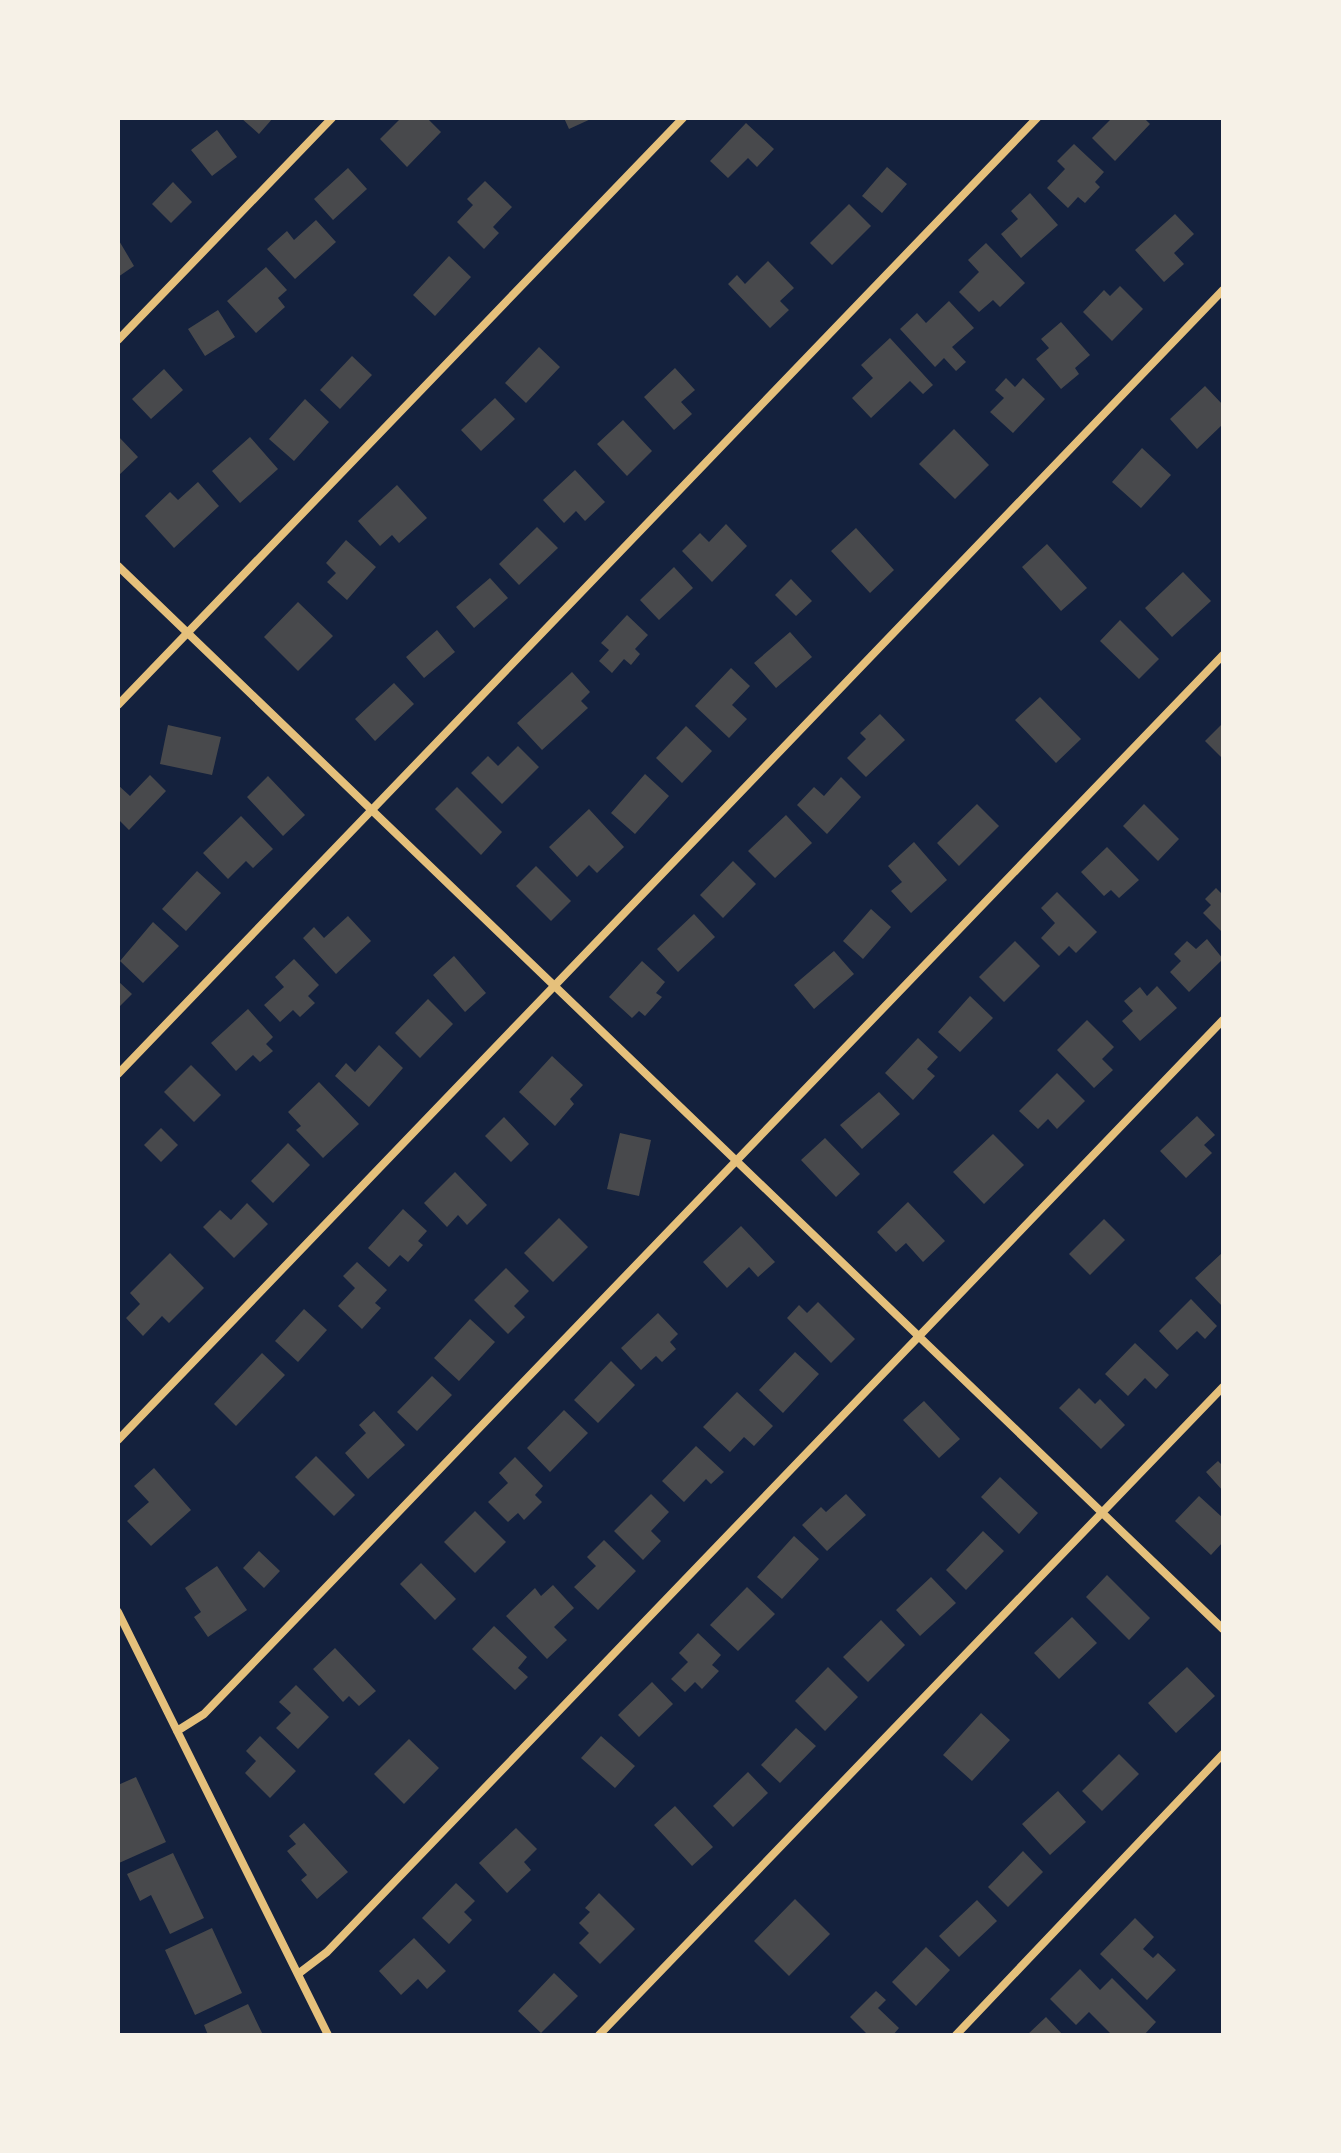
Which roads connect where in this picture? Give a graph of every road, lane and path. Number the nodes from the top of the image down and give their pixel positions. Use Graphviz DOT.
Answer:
graph roads {
  1 [pos="332,118"];
  2 [pos="683,118"];
  3 [pos="1037,118"];
  4 [pos="1223,290"];
  5 [pos="118,340"];
  6 [pos="118,566"];
  7 [pos="187,632"];
  8 [pos="1223,655"];
  9 [pos="118,705"];
  10 [pos="372,810"];
  11 [pos="555,986"];
  12 [pos="1223,1020"];
  13 [pos="118,1074"];
  14 [pos="736,1160"];
  15 [pos="919,1336"];
  16 [pos="1223,1387"];
  17 [pos="118,1440"];
  18 [pos="1102,1513"];
  19 [pos="118,1612"];
  20 [pos="1223,1629"];
  21 [pos="177,1731"];
  22 [pos="1223,1754"];
  23 [pos="298,1974"];
  24 [pos="328,2035"];
  25 [pos="599,2035"];
  26 [pos="956,2035"];
  1 -- 5 [label="street"];
  2 -- 7 [label="street"];
  3 -- 10 [label="street"];
  4 -- 11 [label="street"];
  6 -- 7 [label="street"];
  7 -- 9 [label="street"];
  7 -- 10 [label="street"];
  8 -- 14 [label="street"];
  10 -- 11 [label="street"];
  10 -- 13 [label="street"];
  11 -- 14 [label="street"];
  11 -- 17 [label="street"];
  12 -- 15 [label="street"];
  14 -- 15 [label="street"];
  14 -- 21 [label="street"];
  15 -- 18 [label="street"];
  15 -- 23 [label="street"];
  16 -- 18 [label="street"];
  18 -- 20 [label="street"];
  18 -- 25 [label="street"];
  19 -- 21 [label="street"];
  21 -- 23 [label="street"];
  22 -- 26 [label="street"];
  23 -- 24 [label="street"];
}
